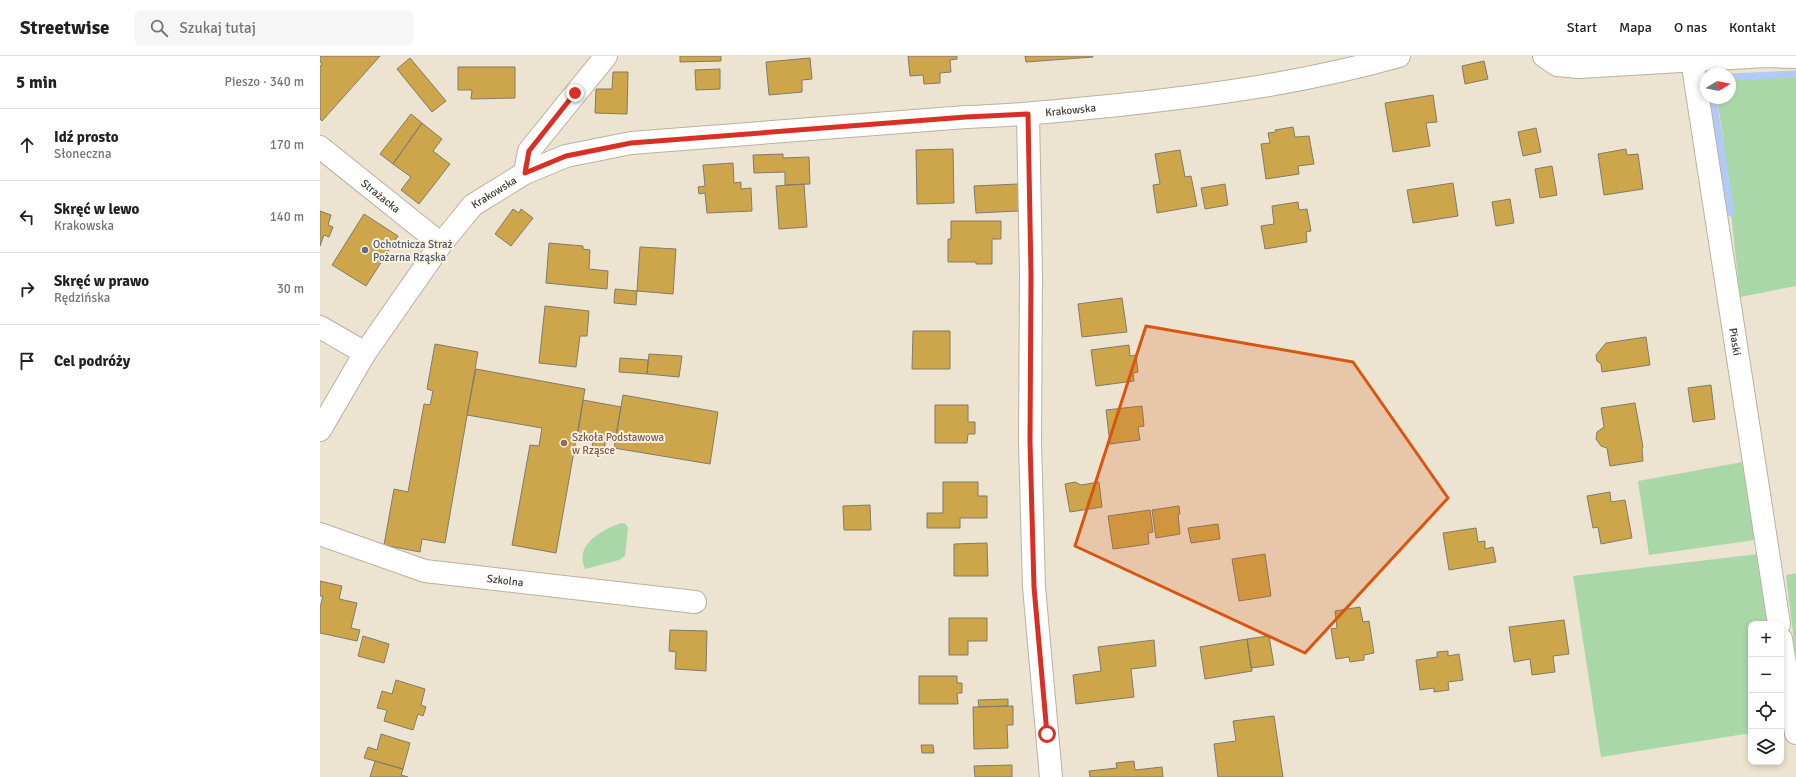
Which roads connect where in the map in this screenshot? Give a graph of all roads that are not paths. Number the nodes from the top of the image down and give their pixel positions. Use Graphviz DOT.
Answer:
graph roads {
  1 [pos="606,56"];
  2 [pos="1399,56"];
  3 [pos="1544,56"];
  4 [pos="1796,57"];
  5 [pos="1692,60"];
  6 [pos="1028,114"];
  7 [pos="320,147"];
  8 [pos="525,173"];
  9 [pos="441,244"];
  10 [pos="320,327"];
  11 [pos="365,353"];
  12 [pos="320,430"];
  13 [pos="320,534"];
  14 [pos="696,602"];
  15 [pos="1779,621"];
  16 [pos="1784,657"];
  17 [pos="1796,733"];
  18 [pos="1050,777"];
  1 -- 8 [label="street"];
  2 -- 6 [label="street, Krakowska"];
  3 -- 5 [label="street"];
  4 -- 5 [label="street"];
  5 -- 15 [label="street, Piaski"];
  6 -- 8 [label="street, Krakowska"];
  6 -- 18 [label="street"];
  7 -- 9 [label="street, Strażacka"];
  8 -- 9 [label="street, Krakowska"];
  9 -- 11 [label="street, Krakowska"];
  10 -- 11 [label="street"];
  11 -- 12 [label="street, Krakowska"];
  13 -- 14 [label="street, Szkolna"];
  16 -- 17 [label="street"];
}
